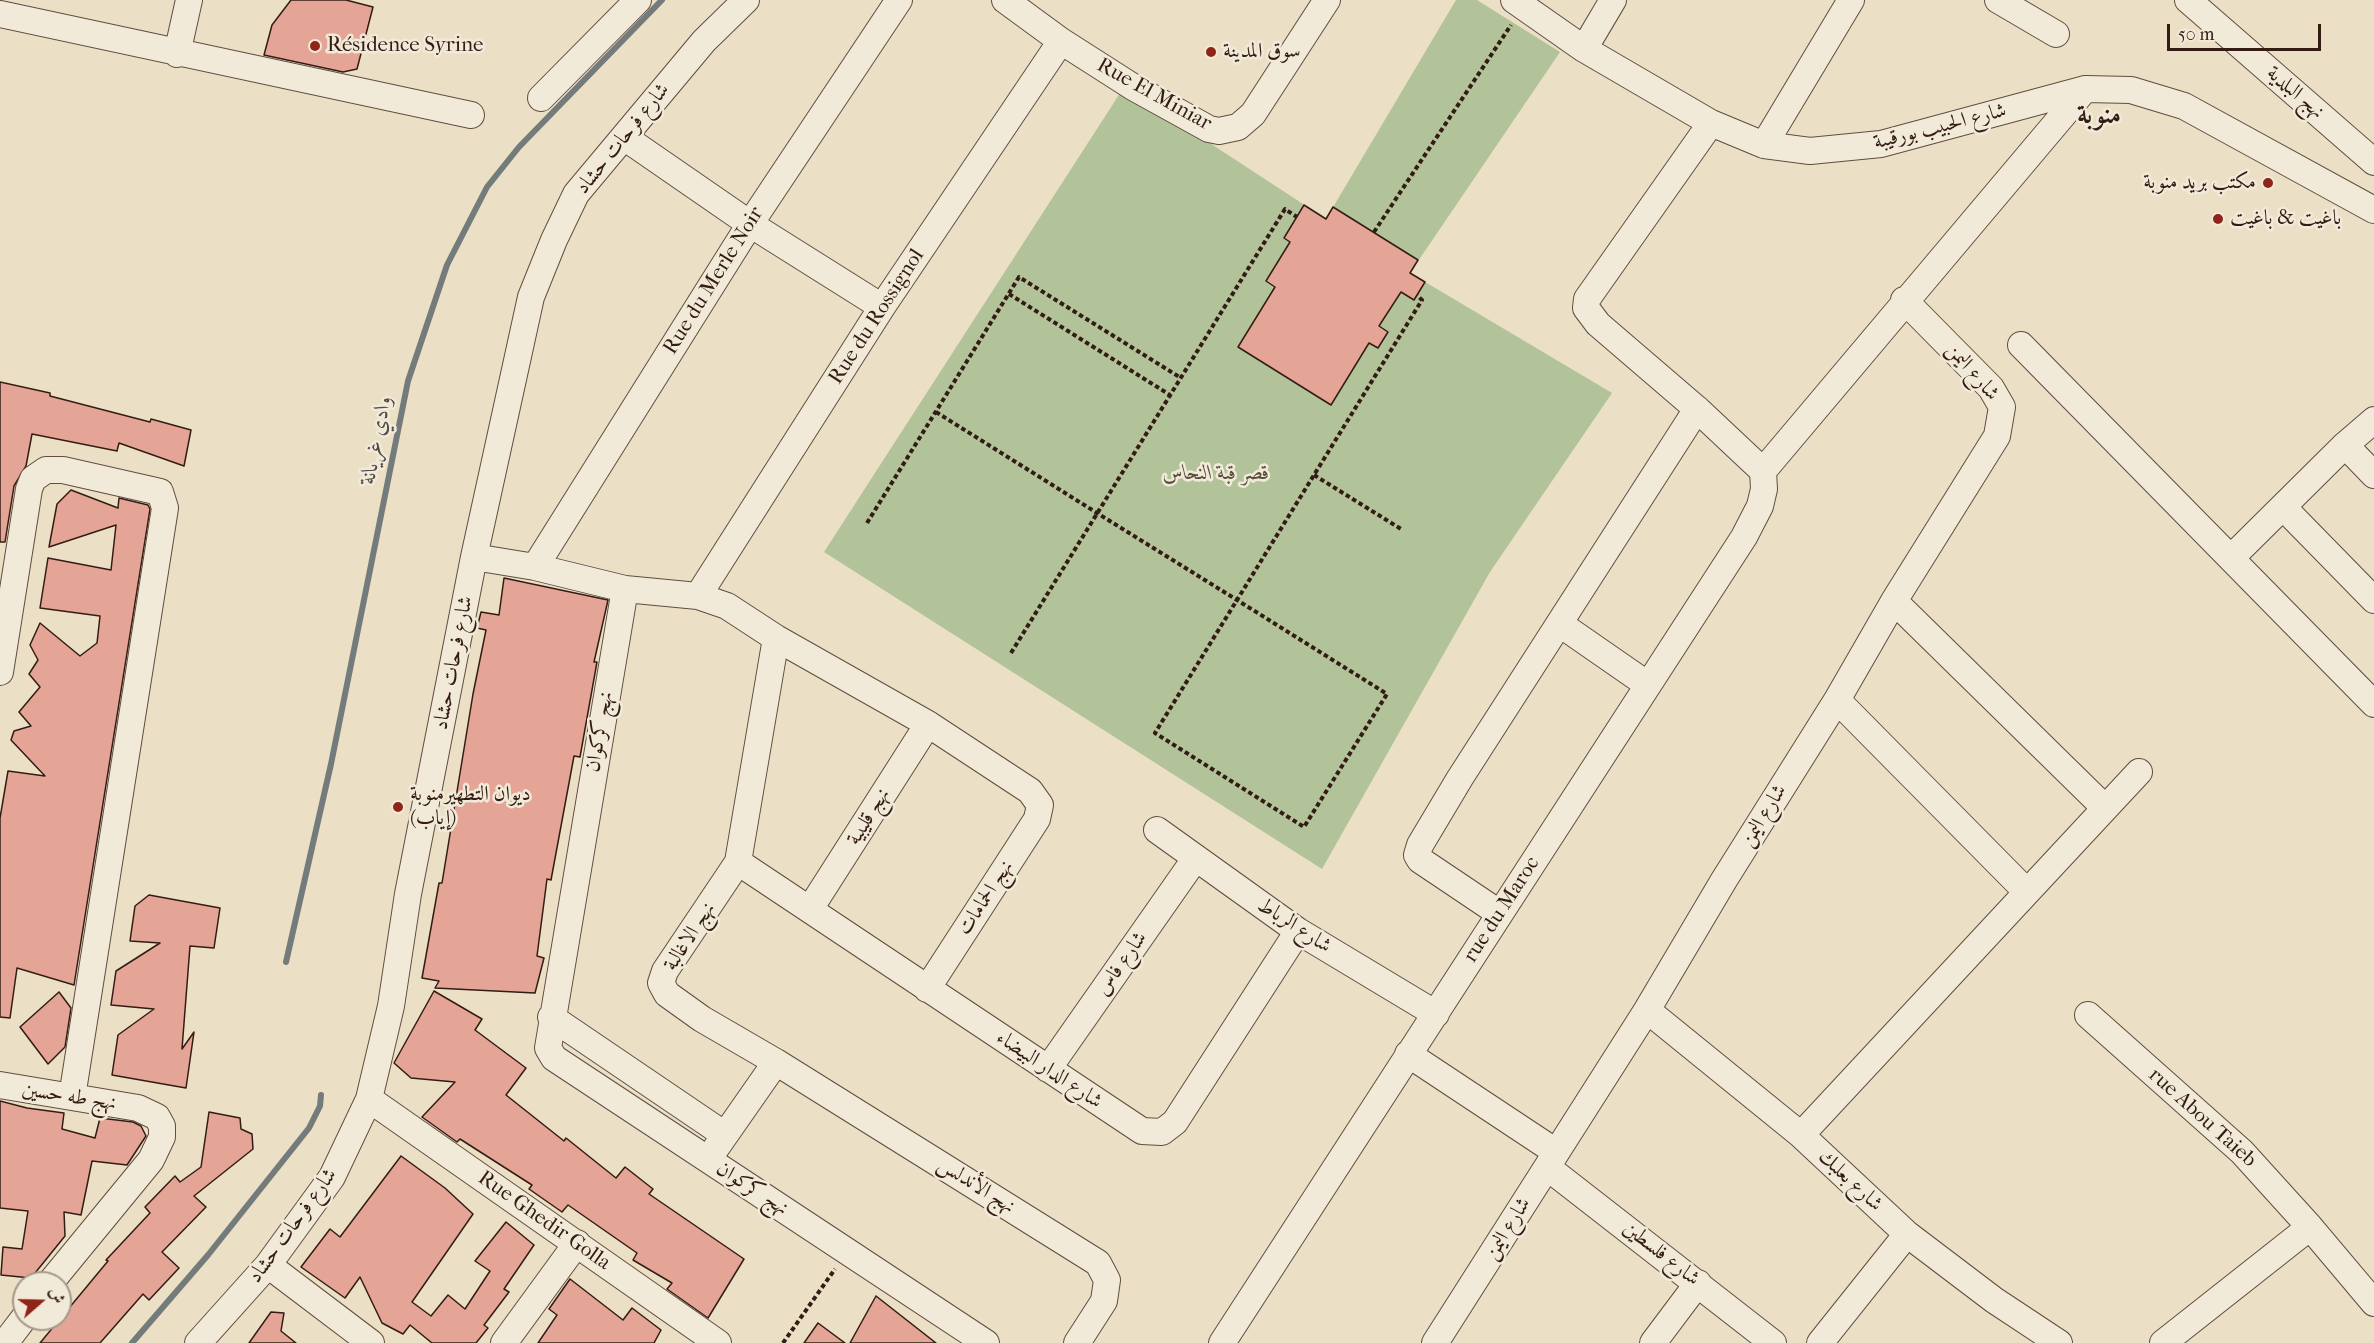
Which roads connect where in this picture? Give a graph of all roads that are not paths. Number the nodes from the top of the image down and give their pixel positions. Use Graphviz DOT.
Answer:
graph roads {
  1 [pos="189,0"];
  2 [pos="638,0"];
  3 [pos="746,0"];
  4 [pos="899,0"];
  5 [pos="1005,0"];
  6 [pos="1327,0"];
  7 [pos="1613,0"];
  8 [pos="1851,0"];
  9 [pos="1998,0"];
  10 [pos="2188,0"];
  11 [pos="1518,3"];
  12 [pos="0,14"];
  13 [pos="2056,34"];
  14 [pos="1061,41"];
  15 [pos="1584,49"];
  16 [pos="177,54"];
  17 [pos="2085,89"];
  18 [pos="541,98"];
  19 [pos="471,115"];
  20 [pos="1711,123"];
  21 [pos="624,137"];
  22 [pos="1764,145"];
  23 [pos="2374,162"];
  24 [pos="2374,175"];
  25 [pos="2363,205"];
  26 [pos="750,224"];
  27 [pos="1904,300"];
  28 [pos="882,307"];
  29 [pos="2021,345"];
  30 [pos="1697,409"];
  31 [pos="2374,420"];
  32 [pos="2345,445"];
  33 [pos="1763,471"];
  34 [pos="2374,475"];
  35 [pos="2283,507"];
  36 [pos="474,557"];
  37 [pos="2231,558"];
  38 [pos="535,567"];
  39 [pos="625,589"];
  40 [pos="698,596"];
  41 [pos="2374,600"];
  42 [pos="1894,601"];
  43 [pos="1560,624"];
  44 [pos="776,638"];
  45 [pos="0,672"];
  46 [pos="1648,685"];
  47 [pos="1836,700"];
  48 [pos="2374,704"];
  49 [pos="928,724"];
  50 [pos="2139,772"];
  51 [pos="2105,808"];
  52 [pos="1157,830"];
  53 [pos="1195,859"];
  54 [pos="738,862"];
  55 [pos="2026,891"];
  56 [pos="810,909"];
  57 [pos="1499,913"];
  58 [pos="1298,931"];
  59 [pos="927,989"];
  60 [pos="1647,1010"];
  61 [pos="1436,1014"];
  62 [pos="2088,1015"];
  63 [pos="551,1017"];
  64 [pos="1408,1054"];
  65 [pos="776,1062"];
  66 [pos="1048,1069"];
  67 [pos="0,1085"];
  68 [pos="72,1097"];
  69 [pos="369,1099"];
  70 [pos="725,1135"];
  71 [pos="1801,1135"];
  72 [pos="1551,1160"];
  73 [pos="707,1161"];
  74 [pos="2310,1227"];
  75 [pos="1907,1234"];
  76 [pos="577,1243"];
  77 [pos="268,1265"];
  78 [pos="60,1271"];
  79 [pos="1698,1283"];
  80 [pos="2374,1303"];
  81 [pos="14,1331"];
  82 [pos="5,1343"];
  83 [pos="198,1343"];
  84 [pos="371,1343"];
  85 [pos="504,1343"];
  86 [pos="718,1343"];
  87 [pos="986,1343"];
  88 [pos="1077,1343"];
  89 [pos="1221,1343"];
  90 [pos="1435,1343"];
  91 [pos="1653,1343"];
  92 [pos="1773,1343"];
  93 [pos="1820,1343"];
  94 [pos="2059,1343"];
  95 [pos="2163,1343"];
  1 -- 16 [label="street"];
  2 -- 18 [label="street"];
  3 -- 21 [label="street, شارع فرحات حشاد"];
  4 -- 26 [label="street, Rue du Merle Noir"];
  5 -- 14 [label="street, Rue El Miniar"];
  6 -- 14 [label="street, Rue El Miniar"];
  7 -- 15 [label="street"];
  8 -- 22 [label="street"];
  9 -- 13 [label="street"];
  10 -- 23 [label="street, نهج البلدية"];
  11 -- 15 [label="street, شارع الحبيب بورقيبة"];
  12 -- 16 [label="street"];
  14 -- 28 [label="street, Rue du Rossignol"];
  15 -- 20 [label="street, شارع الحبيب بورقيبة"];
  16 -- 19 [label="street"];
  17 -- 22 [label="street, شارع الحبيب بورقيبة"];
  17 -- 25 [label="street, شارع الحبيب بورقيبة"];
  17 -- 27 [label="street"];
  20 -- 22 [label="street, شارع الحبيب بورقيبة"];
  20 -- 30 [label="street"];
  21 -- 26 [label="street"];
  21 -- 36 [label="street, شارع فرحات حشاد"];
  24 -- 25 [label="street"];
  26 -- 28 [label="street"];
  26 -- 38 [label="street, Rue du Merle Noir"];
  27 -- 33 [label="street"];
  27 -- 42 [label="street, شارع اليمن"];
  28 -- 40 [label="street, Rue du Rossignol"];
  29 -- 37 [label="street"];
  30 -- 33 [label="street"];
  30 -- 43 [label="street"];
  31 -- 32 [label="street"];
  32 -- 34 [label="street"];
  32 -- 35 [label="street"];
  33 -- 46 [label="street, rue du Maroc"];
  35 -- 37 [label="street"];
  35 -- 41 [label="street"];
  36 -- 38 [label="street"];
  36 -- 69 [label="street, شارع فرحات حشاد"];
  37 -- 48 [label="street"];
  38 -- 39 [label="street"];
  39 -- 40 [label="street"];
  39 -- 63 [label="street, نهج كركوان"];
  40 -- 44 [label="street"];
  42 -- 47 [label="street, شارع اليمن"];
  42 -- 51 [label="street"];
  43 -- 46 [label="street"];
  43 -- 57 [label="street"];
  44 -- 49 [label="street"];
  44 -- 54 [label="street, نهج الاغالبة"];
  45 -- 68 [label="street"];
  46 -- 57 [label="street, rue du Maroc"];
  47 -- 55 [label="street"];
  47 -- 60 [label="street, شارع اليمن"];
  49 -- 56 [label="street, نهج قليبية"];
  49 -- 59 [label="street, نهج الحمامات"];
  50 -- 51 [label="street"];
  51 -- 55 [label="street"];
  52 -- 53 [label="street, شارع الرباط"];
  53 -- 58 [label="street, شارع الرباط"];
  53 -- 66 [label="street, شارع فاس"];
  54 -- 56 [label="street, شارع الدار البيضاء"];
  54 -- 65 [label="street, نهج الاغالبة"];
  55 -- 71 [label="street"];
  56 -- 59 [label="street, شارع الدار البيضاء"];
  57 -- 61 [label="street, rue du Maroc"];
  58 -- 61 [label="street, شارع الرباط"];
  58 -- 66 [label="street, شارع الدار البيضاء"];
  59 -- 66 [label="street, شارع الدار البيضاء"];
  60 -- 71 [label="street, شارع بعلبك"];
  60 -- 72 [label="street, شارع اليمن"];
  61 -- 64 [label="street, rue du Maroc"];
  62 -- 74 [label="street, rue Abou Taieb"];
  63 -- 70 [label="street, نهج كركوان"];
  63 -- 73 [label="street, نهج كركوان"];
  64 -- 72 [label="street, شارع فلسطين"];
  64 -- 89 [label="street, rue du Maroc"];
  65 -- 70 [label="street"];
  65 -- 88 [label="street, نهج الأندلس"];
  67 -- 68 [label="street, نهج طه حسين"];
  68 -- 78 [label="street, نهج طه حسين"];
  69 -- 76 [label="street, Rue Ghedir Golla"];
  69 -- 77 [label="street, شارع فرحات حشاد"];
  70 -- 73 [label="street"];
  71 -- 75 [label="street, شارع بعلبك"];
  72 -- 79 [label="street, شارع فلسطين"];
  72 -- 90 [label="street, شارع اليمن"];
  73 -- 87 [label="street, نهج كركوان"];
  74 -- 80 [label="street"];
  74 -- 95 [label="street"];
  75 -- 93 [label="street"];
  75 -- 94 [label="street, شارع بعلبك"];
  76 -- 85 [label="street"];
  76 -- 86 [label="street, Rue Ghedir Golla"];
  77 -- 83 [label="street, شارع فرحات حشاد"];
  77 -- 84 [label="street"];
  79 -- 91 [label="street"];
  79 -- 92 [label="street, شارع فلسطين"];
  81 -- 82 [label="street"];
}
